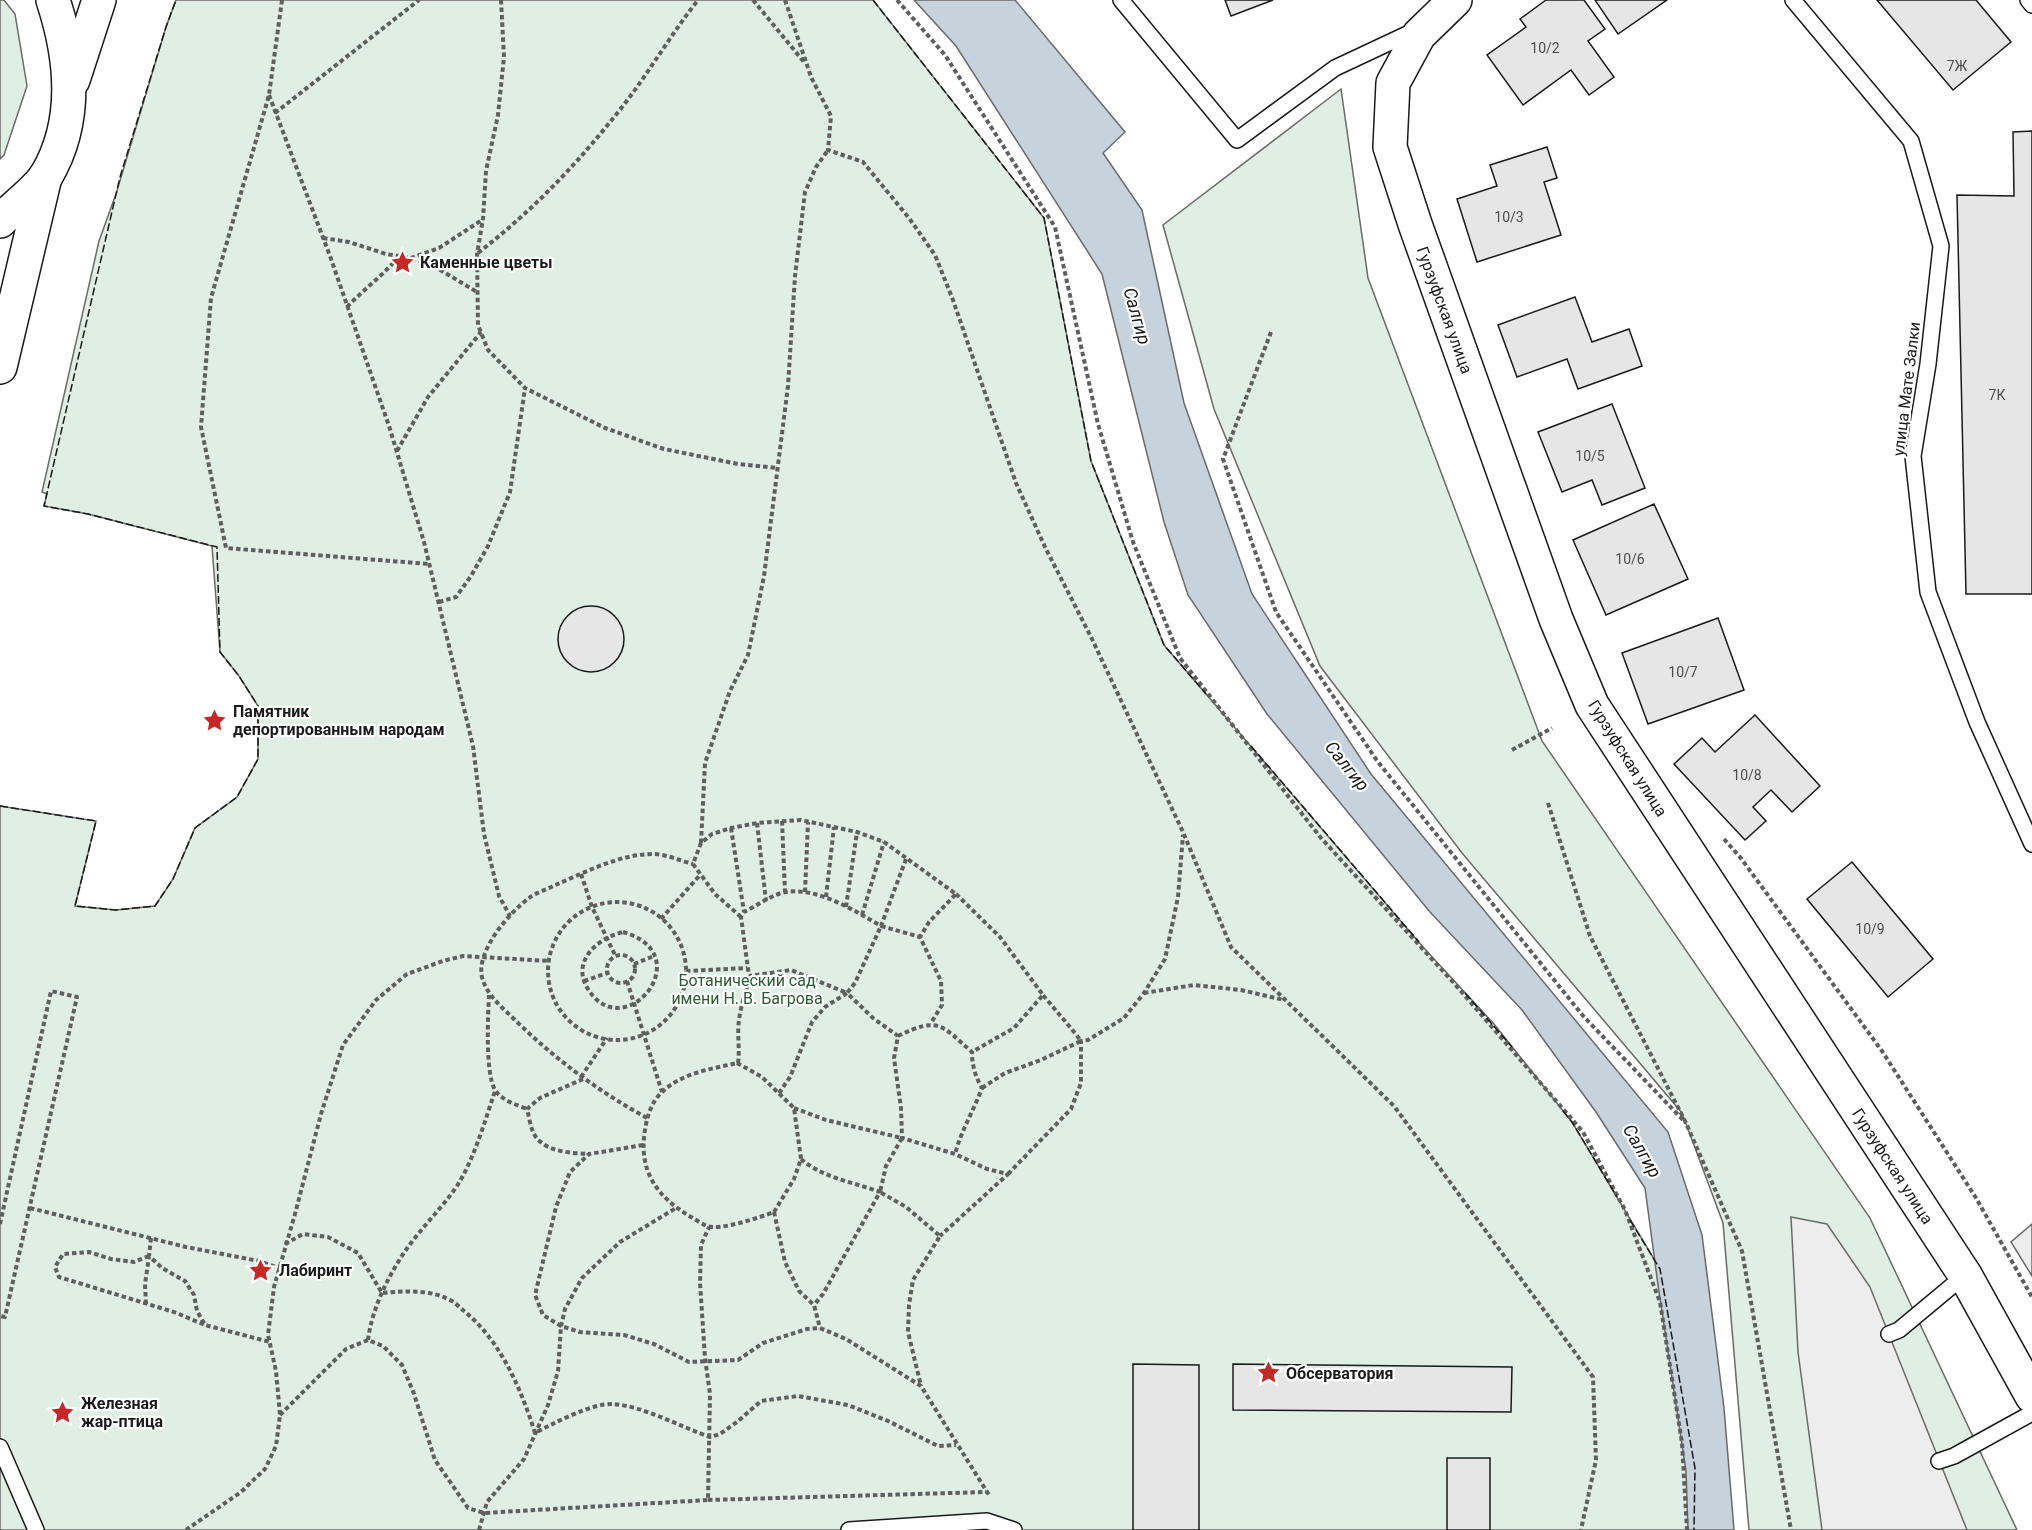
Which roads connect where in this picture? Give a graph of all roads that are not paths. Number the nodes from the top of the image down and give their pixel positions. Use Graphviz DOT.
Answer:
graph roads {
  1 [pos="53,0"];
  2 [pos="99,0"];
  3 [pos="1121,0"];
  4 [pos="1793,0"];
  5 [pos="2028,0"];
  6 [pos="2032,5"];
  7 [pos="1444,11"];
  8 [pos="70,88"];
  9 [pos="45,177"];
  10 [pos="0,221"];
  11 [pos="0,367"];
  12 [pos="2032,844"];
  13 [pos="1965,1275"];
  14 [pos="1889,1334"];
  15 [pos="2032,1396"];
  16 [pos="2032,1413"];
  17 [pos="0,1447"];
  18 [pos="1939,1461"];
  19 [pos="36,1530"];
  20 [pos="849,1530"];
  21 [pos="1014,1530"];
  1 -- 8 [label="main road"];
  2 -- 8 [label="main road"];
  3 -- 7 [label="lane"];
  4 -- 12 [label="lane, улица Мате Залки"];
  5 -- 6 [label="lane"];
  7 -- 13 [label="main road, Гурзуфская улица"];
  8 -- 9 [label="main road"];
  9 -- 10 [label="main road"];
  9 -- 11 [label="main road"];
  13 -- 14 [label="lane"];
  13 -- 15 [label="main road, Гурзуфская улица"];
  16 -- 18 [label="lane"];
  17 -- 19 [label="lane"];
  20 -- 21 [label="lane"];
}
